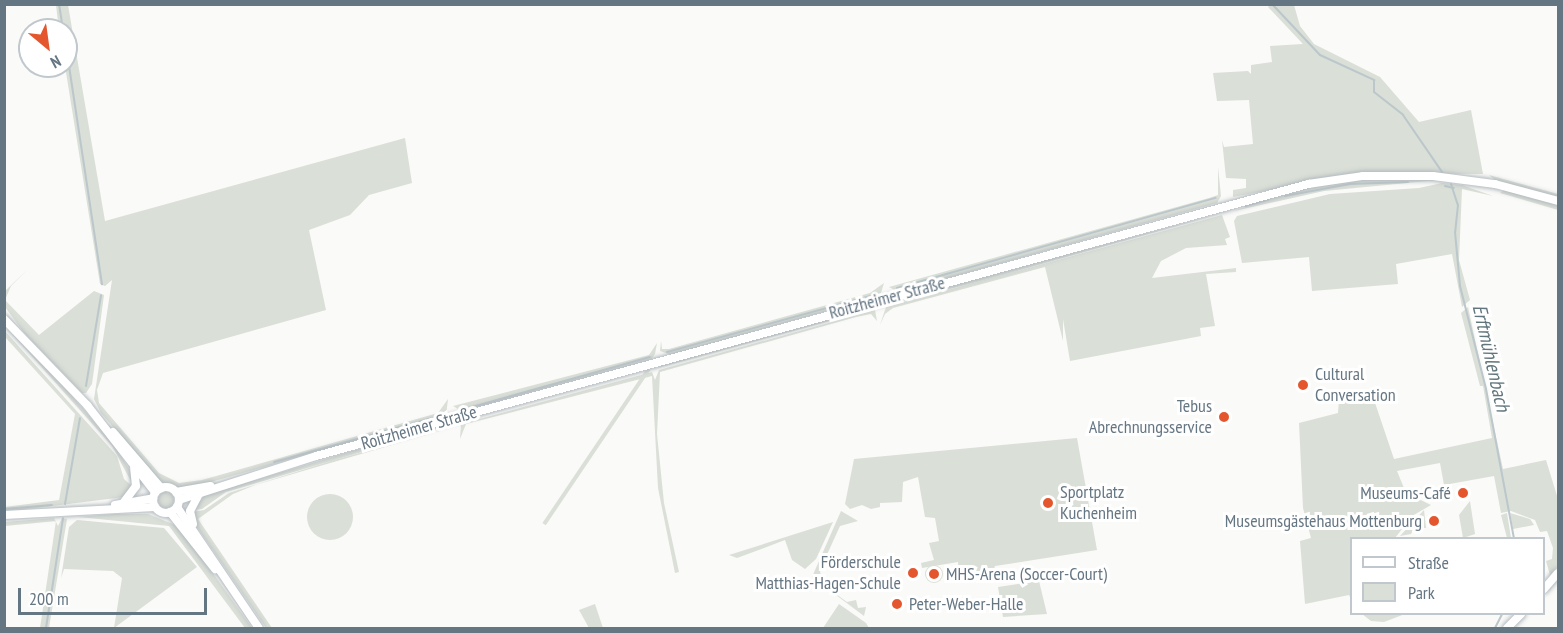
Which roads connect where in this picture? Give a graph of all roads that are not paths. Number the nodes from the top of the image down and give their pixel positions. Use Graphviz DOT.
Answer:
graph roads {
  1 [pos="1558,201"];
  2 [pos="4,319"];
  3 [pos="96,416"];
  4 [pos="134,466"];
  5 [pos="223,484"];
  6 [pos="157,493"];
  7 [pos="200,493"];
  8 [pos="178,500"];
  9 [pos="124,502"];
  10 [pos="110,506"];
  11 [pos="155,507"];
  12 [pos="170,512"];
  13 [pos="4,515"];
  14 [pos="195,531"];
  15 [pos="1558,573"];
  16 [pos="226,581"];
  17 [pos="1545,588"];
  18 [pos="1520,615"];
  19 [pos="259,628"];
  20 [pos="1507,628"];
  1 -- 5 [label="street, Roitzheimer Straße"];
  2 -- 3 [label="street"];
  3 -- 4 [label="street"];
  3 -- 6 [label="street"];
  4 -- 6 [label="street"];
  4 -- 9 [label="street"];
  5 -- 7 [label="street, Roitzheimer Straße"];
  5 -- 8 [label="street, Roitzheimer Straße"];
  6 -- 8 [label="street"];
  6 -- 9 [label="street"];
  6 -- 11 [label="street"];
  7 -- 8 [label="street, Roitzheimer Straße"];
  7 -- 14 [label="street"];
  8 -- 12 [label="street"];
  8 -- 14 [label="street"];
  9 -- 10 [label="street"];
  10 -- 11 [label="street"];
  10 -- 13 [label="street"];
  11 -- 12 [label="street"];
  12 -- 16 [label="street"];
  14 -- 16 [label="street"];
  15 -- 17 [label="street"];
  16 -- 19 [label="street"];
  18 -- 20 [label="street"];
}
